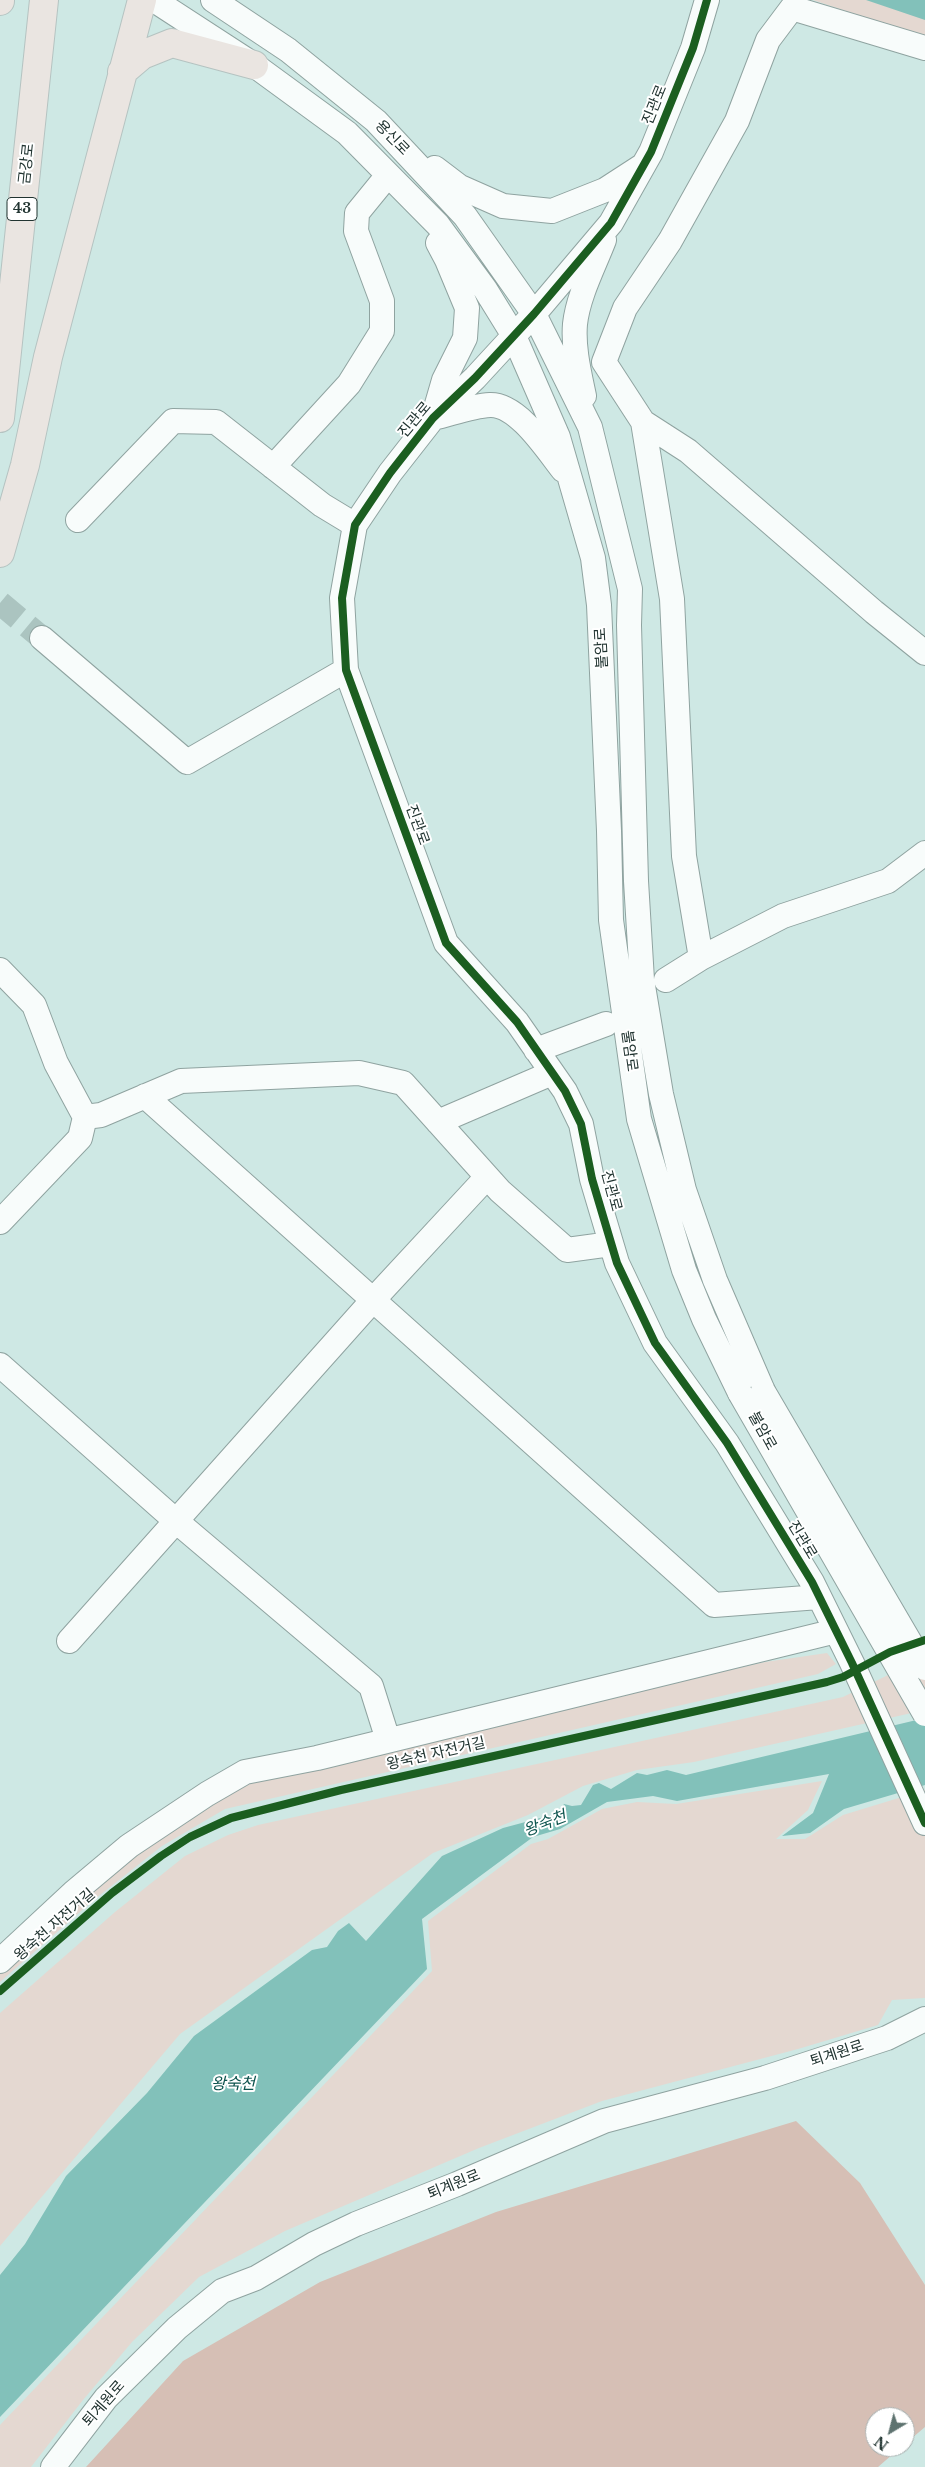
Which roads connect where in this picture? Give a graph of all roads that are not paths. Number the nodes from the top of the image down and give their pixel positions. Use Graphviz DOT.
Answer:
graph roads {
  1 [pos="44,0"];
  2 [pos="142,0"];
  3 [pos="154,0"];
  4 [pos="214,0"];
  5 [pos="707,0"];
  6 [pos="925,48"];
  7 [pos="254,65"];
  8 [pos="122,72"];
  9 [pos="376,121"];
  10 [pos="644,165"];
  11 [pos="388,175"];
  12 [pos="413,200"];
  13 [pos="611,222"];
  14 [pos="534,314"];
  15 [pos="514,336"];
  16 [pos="0,418"];
  17 [pos="433,418"];
  18 [pos="643,422"];
  19 [pos="590,427"];
  20 [pos="273,467"];
  21 [pos="571,481"];
  22 [pos="78,520"];
  23 [pos="355,525"];
  24 [pos="0,553"];
  25 [pos="42,638"];
  26 [pos="925,653"];
  27 [pos="346,670"];
  28 [pos="925,853"];
  29 [pos="701,958"];
  30 [pos="0,970"];
  31 [pos="666,980"];
  32 [pos="606,1024"];
  33 [pos="536,1050"];
  34 [pos="552,1073"];
  35 [pos="145,1096"];
  36 [pos="85,1117"];
  37 [pos="438,1122"];
  38 [pos="487,1177"];
  39 [pos="0,1222"];
  40 [pos="611,1244"];
  41 [pos="373,1300"];
  42 [pos="0,1365"];
  43 [pos="752,1392"];
  44 [pos="176,1521"];
  45 [pos="819,1597"];
  46 [pos="836,1631"];
  47 [pos="68,1640"];
  48 [pos="925,1668"];
  49 [pos="925,1714"];
  50 [pos="388,1740"];
  51 [pos="925,1823"];
  52 [pos="0,1961"];
  53 [pos="923,2025"];
  54 [pos="53,2467"];
  1 -- 16 [label="highway, 금강로 / 43"];
  2 -- 8 [label="highway"];
  3 -- 7 [label="street, 불암로"];
  4 -- 9 [label="street, 용신로"];
  5 -- 10 [label="street, 진관로"];
  6 -- 18 [label="street"];
  7 -- 8 [label="highway"];
  7 -- 11 [label="street, 불암로"];
  8 -- 24 [label="highway"];
  9 -- 10 [label="street"];
  9 -- 14 [label="street, 용신로"];
  10 -- 13 [label="street, 진관로"];
  11 -- 12 [label="street, 불암로"];
  11 -- 20 [label="street"];
  12 -- 15 [label="street, 불암로"];
  12 -- 17 [label="street"];
  13 -- 14 [label="street, 진관로"];
  13 -- 19 [label="street"];
  14 -- 15 [label="street, 진관로"];
  14 -- 19 [label="street, 불암로"];
  15 -- 17 [label="street, 진관로"];
  15 -- 21 [label="street, 불암로"];
  17 -- 21 [label="street"];
  17 -- 23 [label="street, 진관로"];
  18 -- 26 [label="street"];
  18 -- 29 [label="street"];
  19 -- 43 [label="street, 불암로"];
  20 -- 22 [label="street"];
  20 -- 23 [label="street"];
  21 -- 43 [label="street, 불암로"];
  23 -- 27 [label="street, 진관로"];
  25 -- 27 [label="street"];
  27 -- 33 [label="street, 진관로"];
  28 -- 29 [label="street"];
  29 -- 31 [label="street"];
  30 -- 36 [label="street"];
  32 -- 33 [label="street"];
  33 -- 34 [label="street, 진관로"];
  34 -- 37 [label="street"];
  34 -- 40 [label="street, 진관로"];
  35 -- 36 [label="street"];
  35 -- 37 [label="street"];
  35 -- 41 [label="street"];
  36 -- 39 [label="street"];
  37 -- 38 [label="street"];
  38 -- 40 [label="street"];
  38 -- 41 [label="street"];
  40 -- 45 [label="street, 진관로"];
  41 -- 44 [label="street"];
  41 -- 45 [label="street"];
  42 -- 44 [label="street"];
  43 -- 48 [label="street, 불암로, bridge"];
  43 -- 49 [label="street, 불암로, bridge"];
  44 -- 47 [label="street"];
  44 -- 50 [label="street"];
  45 -- 46 [label="street, 진관로"];
  46 -- 50 [label="street"];
  46 -- 51 [label="street, 진관로"];
  50 -- 52 [label="street"];
  53 -- 54 [label="street, 퇴계원로"];
}
